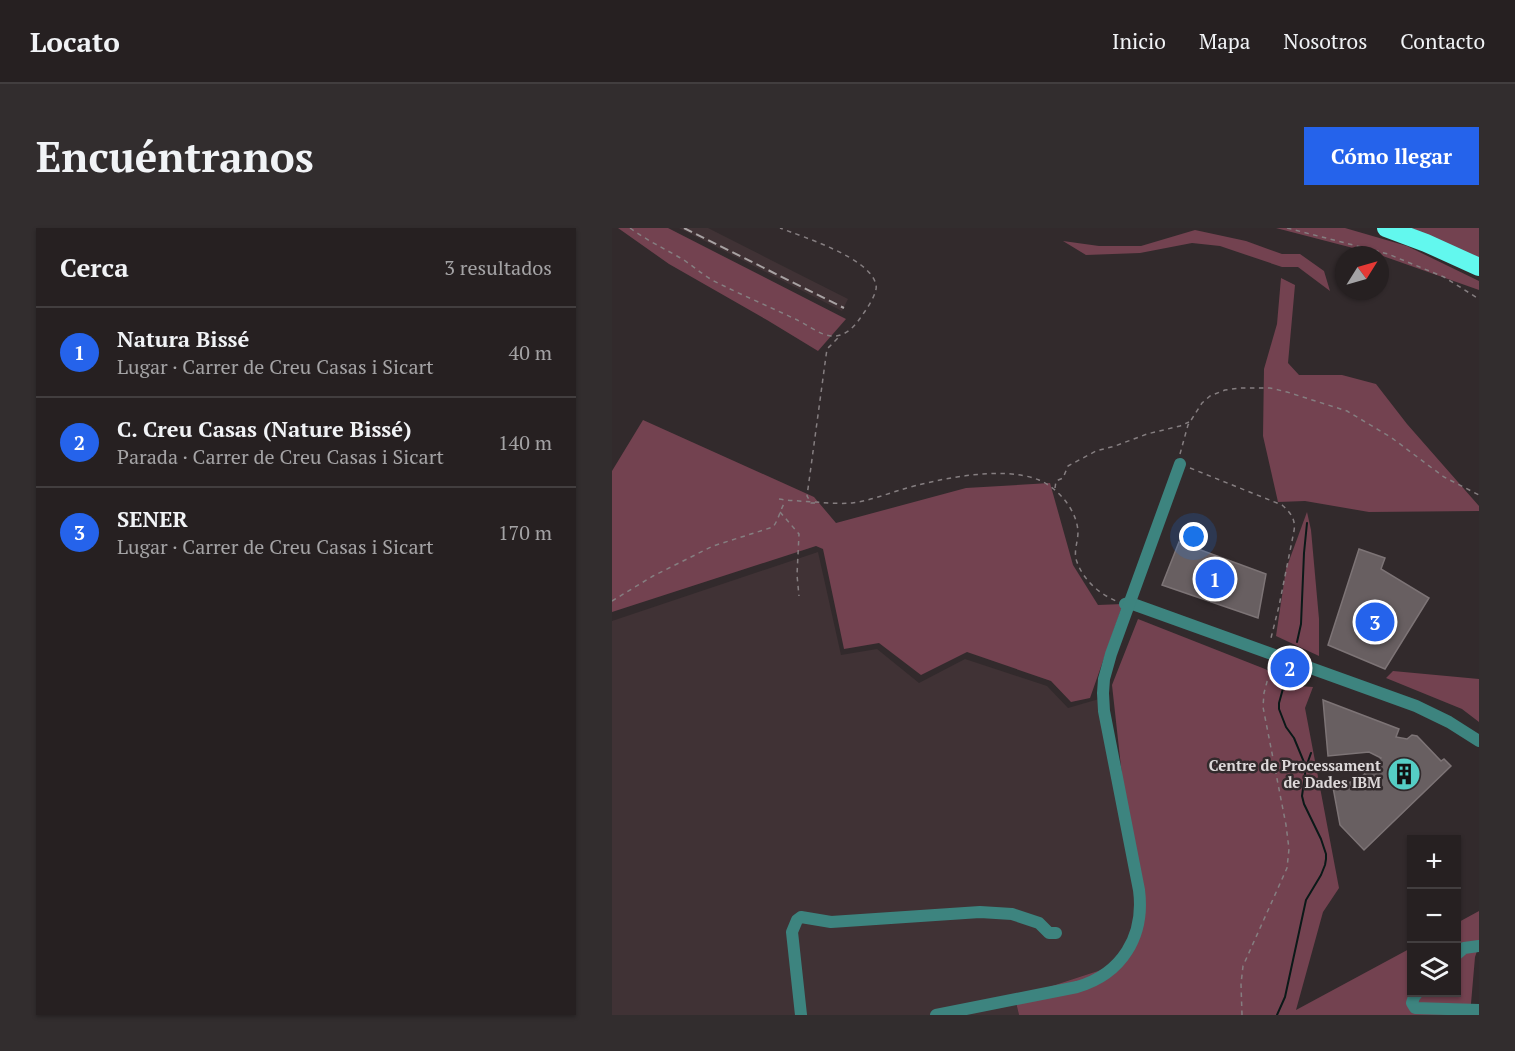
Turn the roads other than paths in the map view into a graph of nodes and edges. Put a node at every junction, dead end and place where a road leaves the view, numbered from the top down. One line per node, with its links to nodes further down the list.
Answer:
1 (1386, 228): 2 (highway)
2 (1479, 267)
3 (1185, 466): 4 (street)
4 (1127, 604): 5 (street); 10 (street)
5 (1479, 741)
6 (1056, 933): 13 (street)
7 (1479, 946): 8 (street)
8 (1461, 951)
9 (1414, 997): 11 (street)
10 (1006, 1001): 12 (street); 14 (street)
11 (1479, 1010)
12 (1009, 1014)
13 (801, 1015)
14 (936, 1015)

